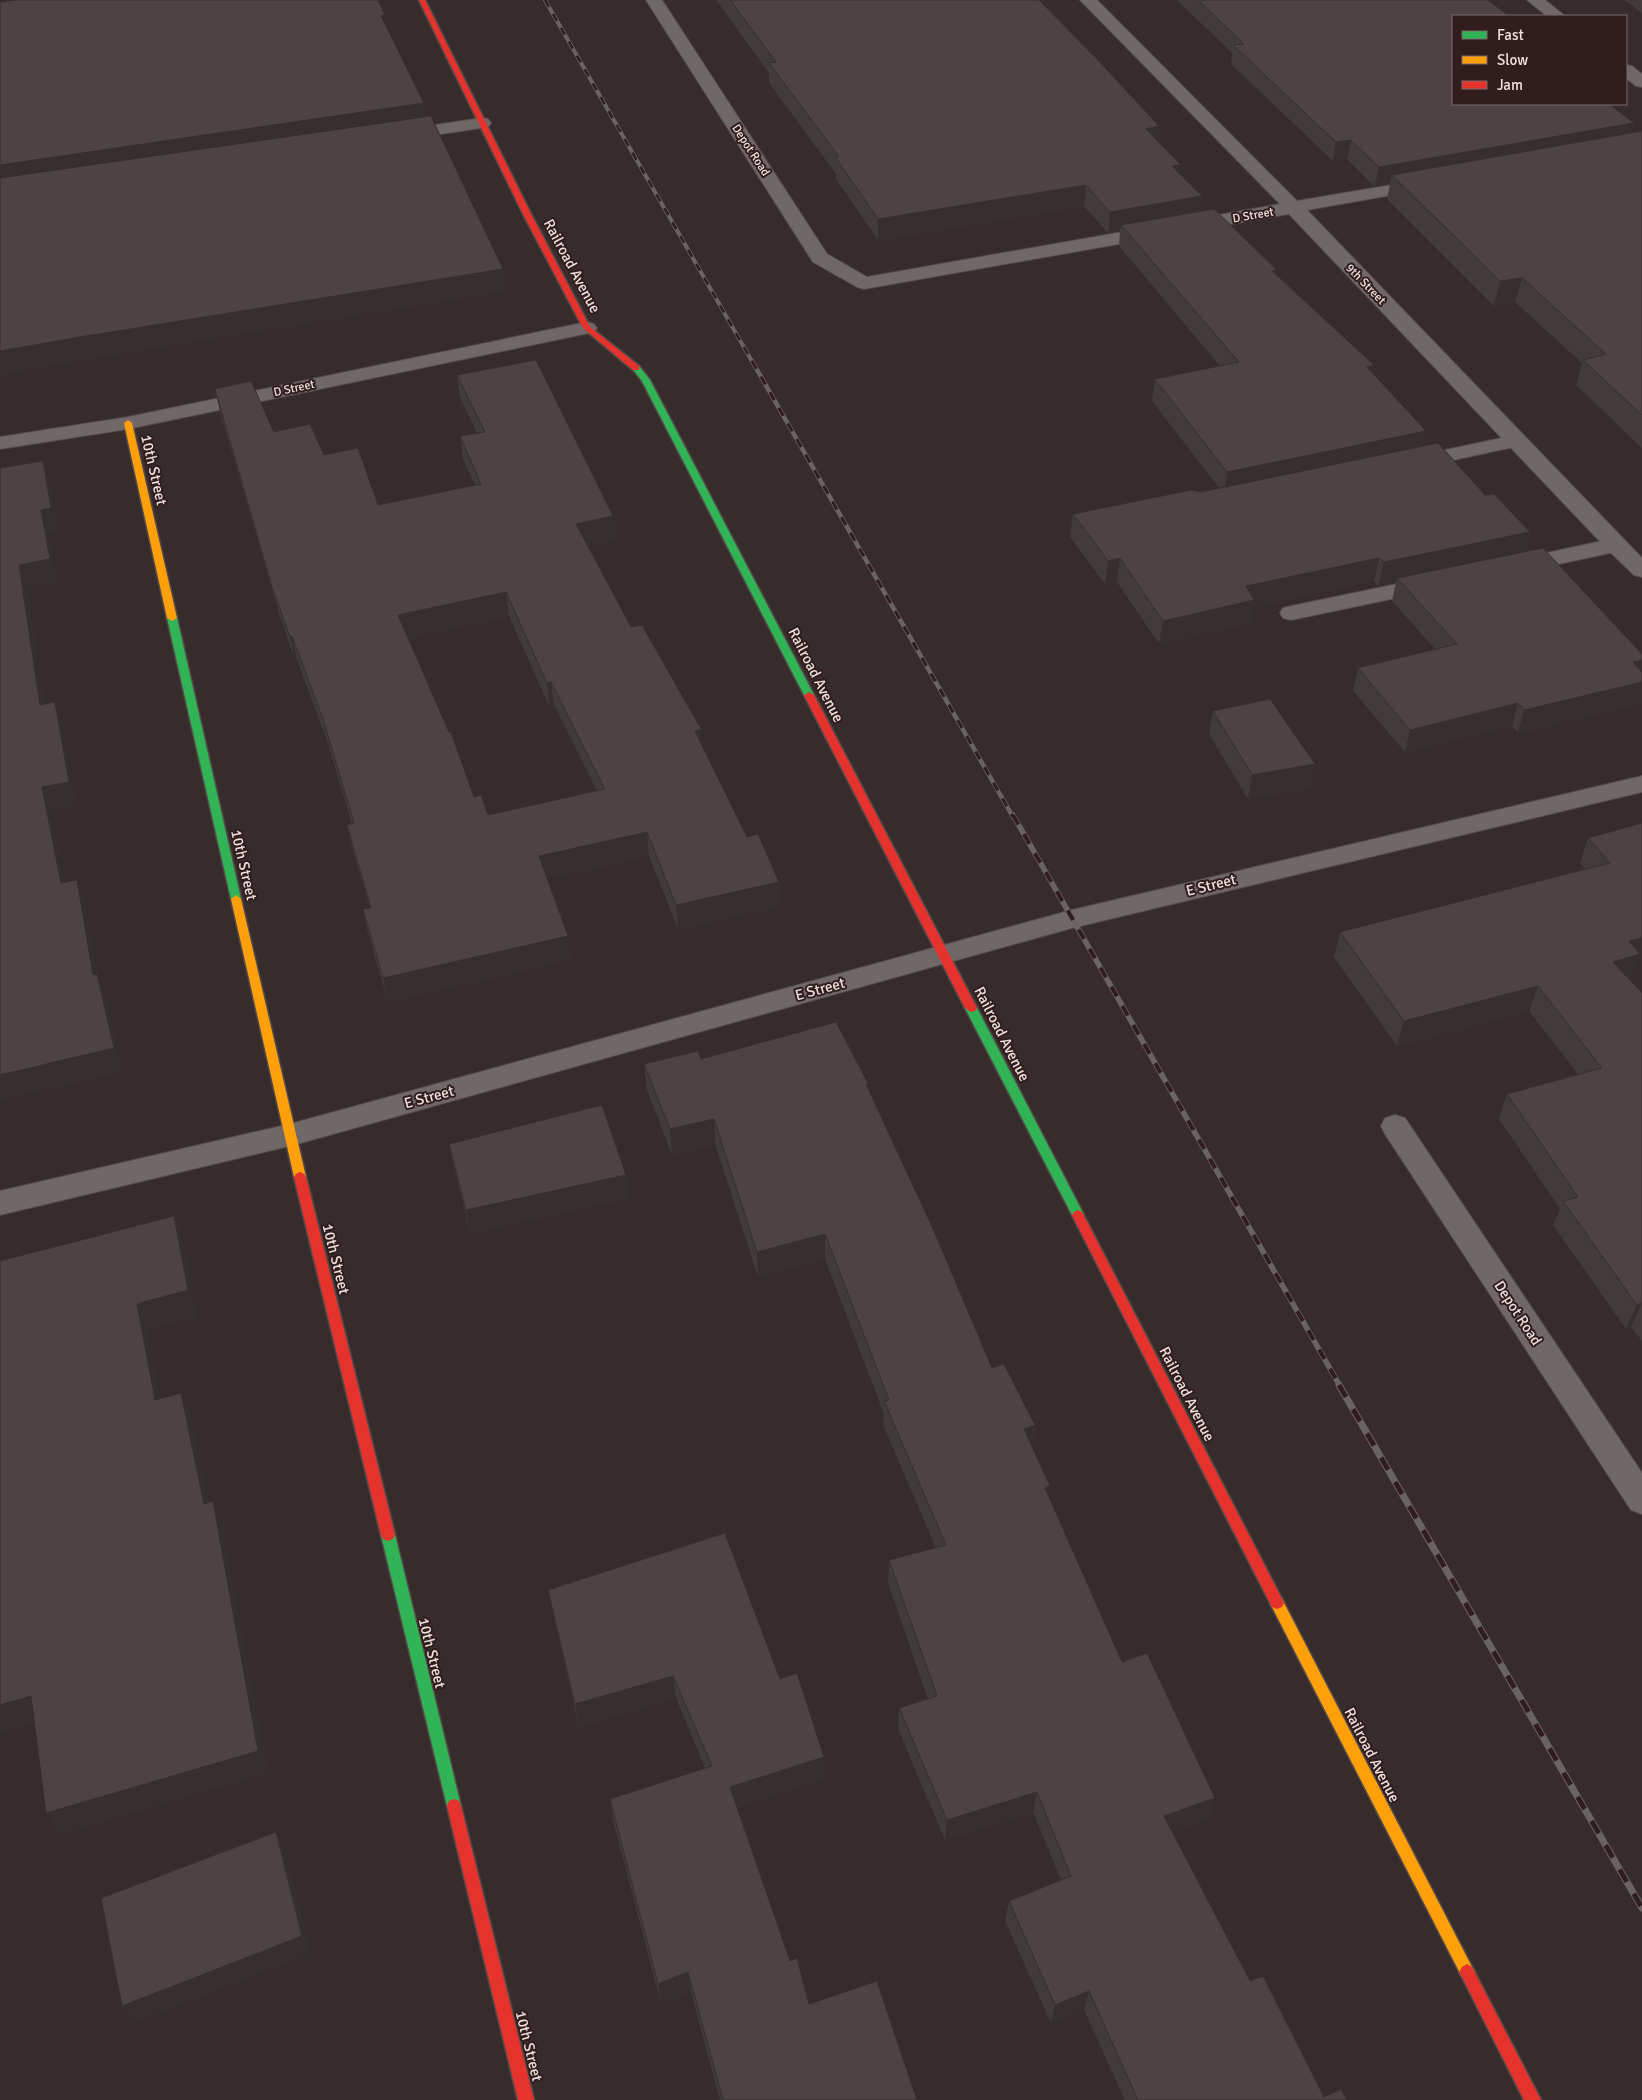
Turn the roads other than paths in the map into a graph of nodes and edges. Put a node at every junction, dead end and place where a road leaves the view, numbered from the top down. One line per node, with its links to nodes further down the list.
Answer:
1 (422, 0): 8 (street, Railroad Avenue)
2 (654, 0): 12 (street, Depot Road)
3 (1088, 0): 11 (street, 9th Street)
4 (1536, 0): 5 (street)
5 (1555, 15)
6 (1627, 71): 7 (street)
7 (1642, 82)
8 (482, 123): 9 (street); 13 (street, Railroad Avenue)
9 (384, 137)
10 (1439, 182): 11 (street, D Street)
11 (1294, 208): 12 (street, D Street); 15 (street, 9th Street)
12 (864, 283)
13 (587, 328): 14 (street, D Street); 24 (street, Railroad Avenue)
14 (128, 423): 16 (street, D Street); 26 (street, 10th Street)
15 (1516, 441): 17 (street); 18 (street, 9th Street)
16 (0, 443)
17 (1390, 467)
18 (1616, 545): 19 (street); 20 (street, 9th Street)
19 (1501, 569)
20 (1642, 570)
21 (1454, 579): 22 (street)
22 (1291, 614)
23 (1642, 784): 24 (street, E Street)
24 (944, 954): 26 (street, E Street); 30 (street, Railroad Avenue)
25 (1395, 1126): 28 (street, Depot Road)
26 (290, 1136): 27 (street, E Street); 29 (street, 10th Street)
27 (0, 1203)
28 (1642, 1500)
29 (526, 2100)
30 (1533, 2100)

